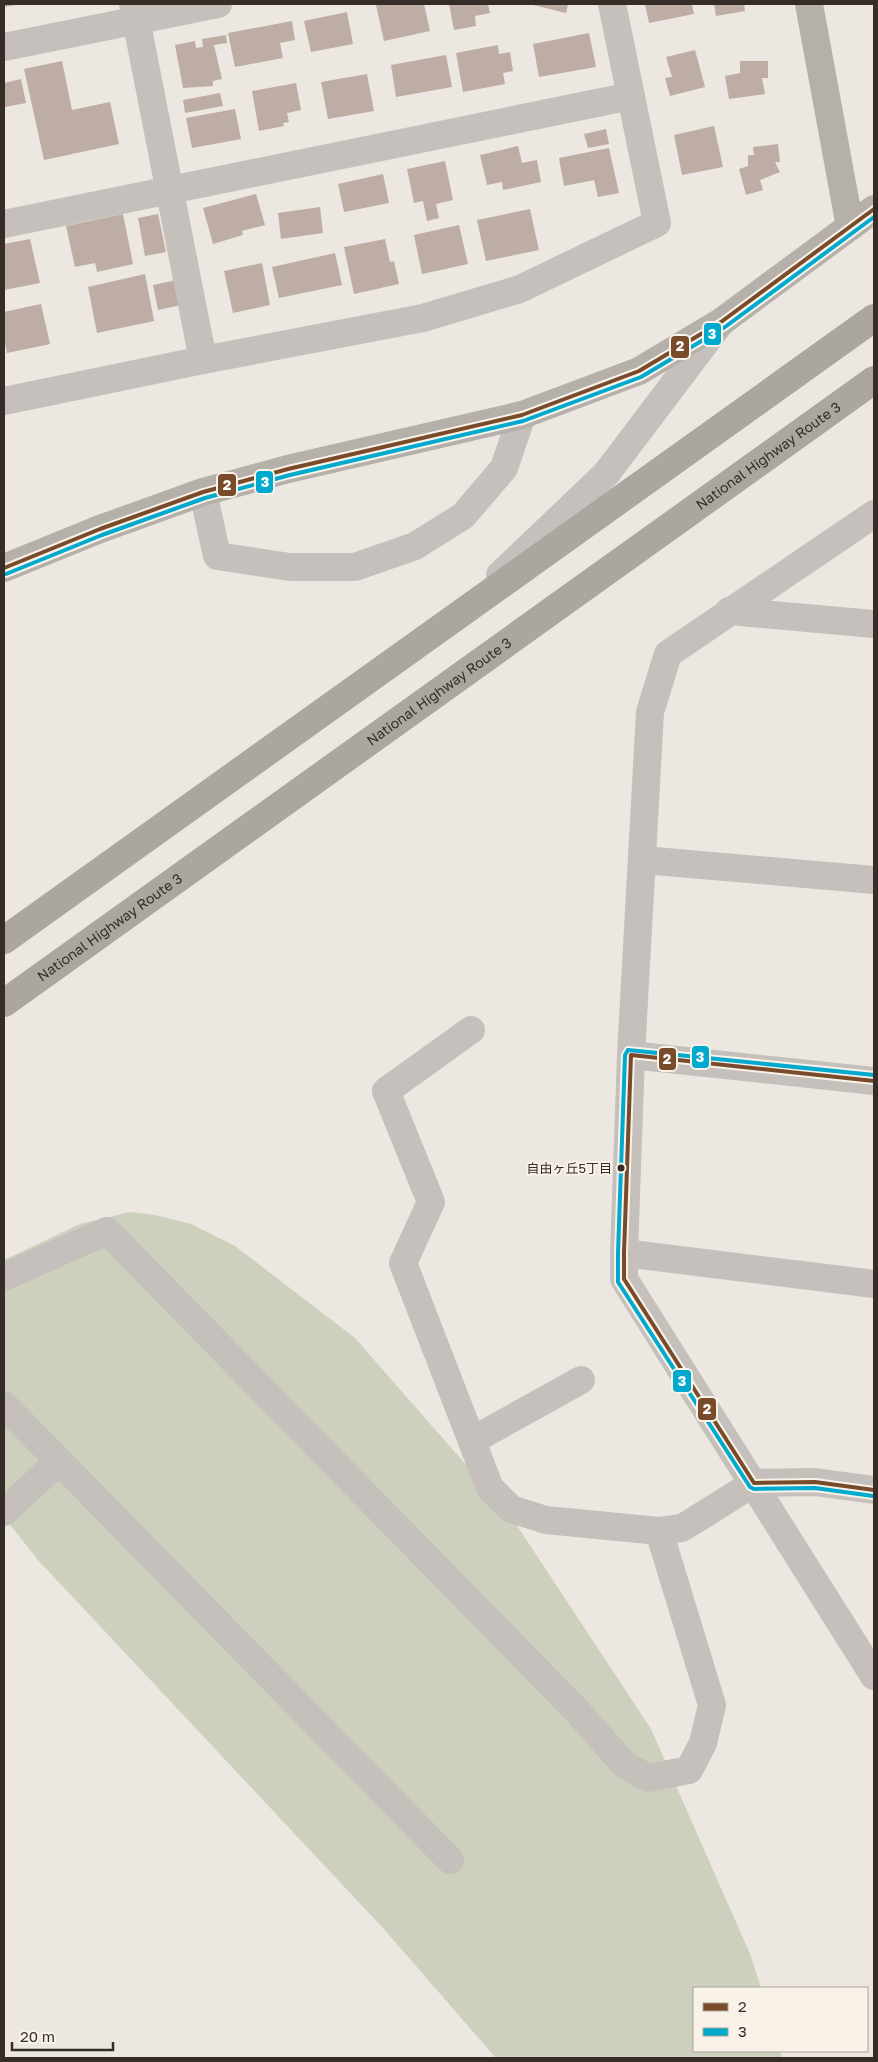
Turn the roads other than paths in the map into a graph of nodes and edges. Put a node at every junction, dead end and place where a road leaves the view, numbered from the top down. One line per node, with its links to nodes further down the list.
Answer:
1 (218, 4): 4 (street)
2 (612, 4): 6 (street)
3 (809, 4): 10 (main road)
4 (134, 12): 5 (street); 7 (street)
5 (4, 47)
6 (631, 96): 7 (street); 13 (street)
7 (168, 190): 9 (street); 13 (street)
8 (874, 209): 10 (main road)
9 (4, 224)
10 (850, 227): 12 (main road)
11 (874, 318): 21 (highway)
12 (721, 322): 16 (main road); 21 (street)
13 (203, 360): 15 (street)
14 (874, 380): 26 (highway, National Highway Route 3)
15 (4, 401)
16 (522, 416): 17 (main road); 17 (street)
17 (204, 492): 19 (main road)
18 (874, 514): 20 (street)
19 (4, 568)
20 (729, 611): 22 (street); 23 (street)
21 (454, 620): 25 (highway)
22 (874, 624)
23 (643, 860): 24 (street); 28 (street)
24 (874, 880)
25 (4, 940)
26 (4, 1004)
27 (471, 1030): 35 (street)
28 (631, 1055): 29 (street); 30 (street)
29 (874, 1081)
30 (624, 1253): 32 (street); 37 (street)
31 (4, 1277): 40 (street)
32 (874, 1284)
33 (581, 1380): 35 (street)
34 (4, 1405): 36 (street)
35 (473, 1440): 40 (street)
36 (59, 1461): 39 (street); 42 (street)
37 (754, 1483): 38 (street); 40 (street); 41 (street)
38 (874, 1490)
39 (4, 1512)
40 (659, 1531)
41 (874, 1676)
42 (450, 1860)

